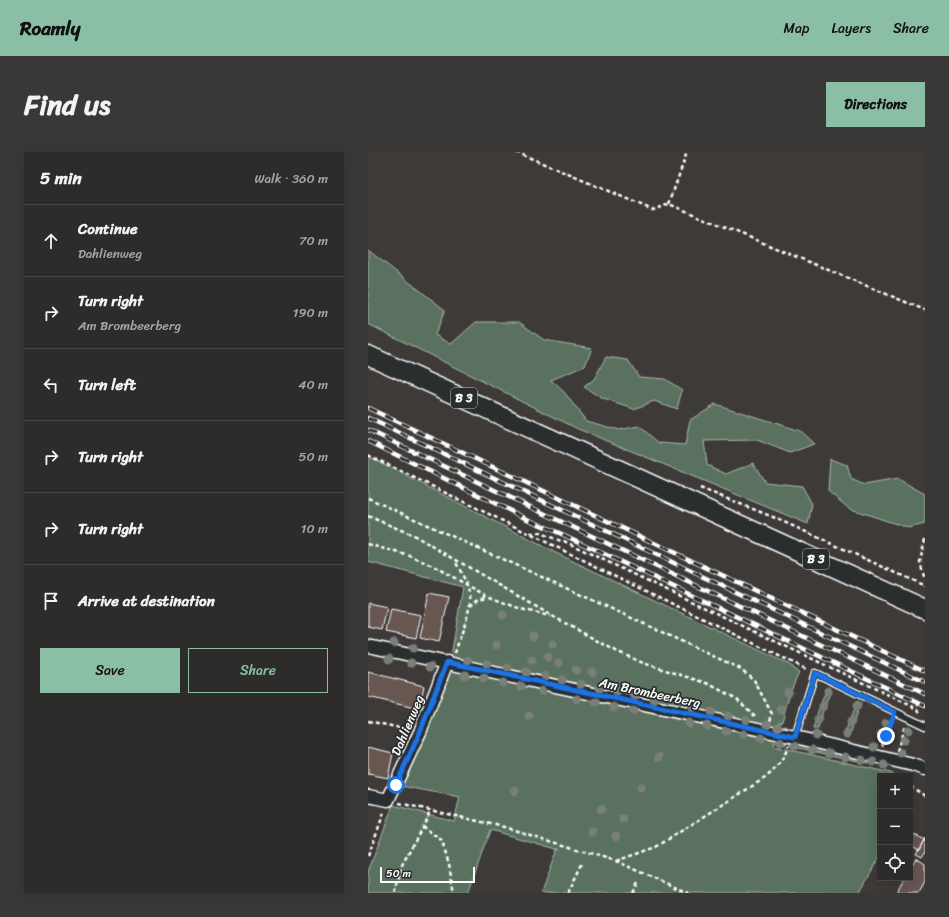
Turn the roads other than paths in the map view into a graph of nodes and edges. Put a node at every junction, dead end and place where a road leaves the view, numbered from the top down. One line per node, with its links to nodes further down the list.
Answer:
1 (368, 355): 2 (main road, B 3)
2 (925, 609)
3 (368, 646): 4 (street, Am Brombeerberg)
4 (451, 658): 6 (street, Am Brombeerberg); 8 (street, Dahlienweg)
5 (925, 726): 6 (lane)
6 (795, 737): 7 (street, Am Brombeerberg)
7 (925, 769)
8 (368, 796)

